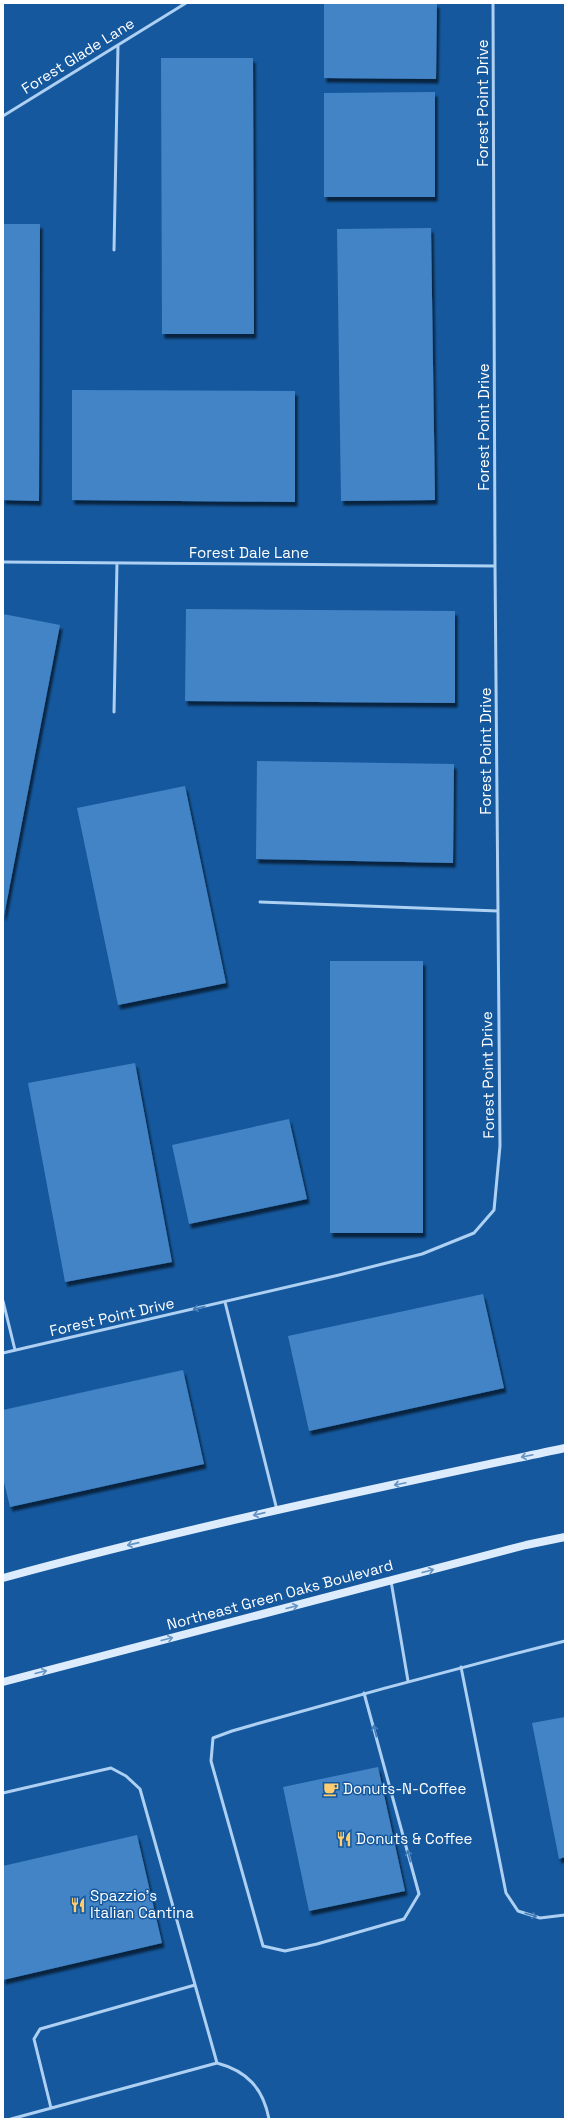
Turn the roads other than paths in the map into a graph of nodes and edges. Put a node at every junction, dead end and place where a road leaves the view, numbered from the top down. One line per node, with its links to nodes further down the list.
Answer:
1 (186, 3): 3 (lane, Forest Glade Lane)
2 (493, 3): 8 (lane, Forest Point Drive)
3 (118, 45): 4 (lane, Forest Glade Lane); 5 (lane)
4 (3, 116)
5 (114, 250)
6 (3, 562): 7 (lane, Forest Dale Lane)
7 (117, 563): 8 (lane, Forest Dale Lane); 9 (lane)
8 (495, 566): 11 (lane, Forest Point Drive)
9 (114, 712)
10 (260, 902): 11 (lane)
11 (498, 911): 13 (lane, Forest Point Drive)
12 (3, 1301): 14 (lane)
13 (225, 1302): 14 (lane, Forest Point Drive, one-way to 14); 17 (lane)
14 (15, 1350): 15 (lane, Forest Point Drive)
15 (3, 1353)
16 (565, 1448): 17 (main road, one-way to 17)
17 (277, 1510): 19 (main road, one-way to 19)
18 (565, 1537): 20 (main road, Northeast Green Oaks Boulevard, one-way to 18)
19 (3, 1578)
20 (391, 1582): 23 (lane); 24 (main road, Northeast Green Oaks Boulevard, one-way to 20)
21 (565, 1641): 22 (lane)
22 (461, 1667): 23 (lane); 27 (lane, one-way to 27)
23 (408, 1681): 25 (lane)
24 (3, 1682)
25 (364, 1693): 25 (lane, one-way to 25)
26 (3, 1793): 28 (lane)
27 (565, 1915)
28 (195, 1985): 29 (lane); 30 (lane)
29 (217, 2063): 30 (lane); 32 (lane)
30 (51, 2108): 31 (lane)
31 (11, 2119)
32 (270, 2119)

